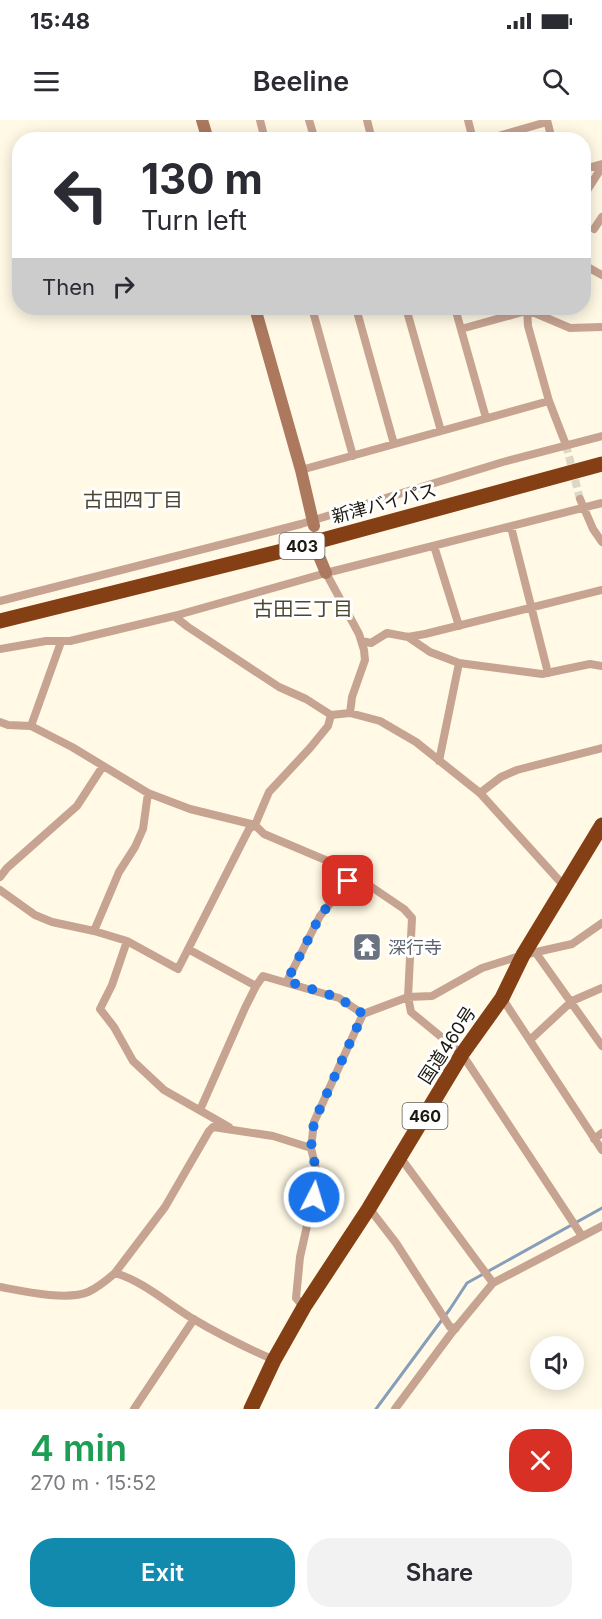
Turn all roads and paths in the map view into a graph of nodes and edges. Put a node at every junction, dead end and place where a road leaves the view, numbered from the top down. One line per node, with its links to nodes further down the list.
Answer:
1 (547, 121): 2 (street)
2 (511, 132)
3 (602, 166): 4 (street)
4 (591, 184)
5 (602, 217): 6 (street)
6 (594, 229)
7 (257, 315): 25 (street)
8 (314, 315): 23 (street)
9 (358, 315): 21 (street)
10 (408, 315): 19 (street)
11 (457, 315): 16 (street)
12 (506, 315): 16 (street)
13 (526, 315): 17 (street)
14 (539, 315): 15 (street)
15 (602, 327)
16 (461, 329): 18 (street)
17 (549, 400): 18 (street); 22 (street)
18 (486, 418): 19 (street)
19 (441, 431): 21 (street)
20 (602, 436): 22 (street)
21 (394, 444): 23 (street)
22 (566, 445): 29 (street)
23 (353, 456): 25 (street)
24 (602, 464): 39 (highway, 新津バイパス / 403)
25 (301, 470): 29 (street)
26 (580, 499): 28 (street)
27 (602, 503): 28 (street)
28 (584, 509): 30 (street); 31 (street)
29 (313, 523): 36 (street)
30 (512, 527): 32 (street); 37 (street)
31 (602, 542)
32 (434, 546): 34 (street); 40 (street)
33 (319, 556): 34 (street)
34 (326, 573): 38 (street); 42 (street)
35 (602, 590): 37 (street)
36 (0, 601)
37 (531, 607): 40 (street); 47 (street)
38 (174, 616): 43 (street); 49 (street)
39 (0, 621)
40 (459, 626): 41 (street)
41 (408, 637): 42 (street); 45 (street)
42 (362, 641): 48 (street)
43 (61, 642): 44 (street); 51 (street)
44 (0, 650)
45 (459, 663): 47 (street); 53 (street)
46 (602, 666): 47 (street)
47 (548, 673)
48 (350, 713): 49 (street); 53 (street)
49 (331, 715): 57 (street)
50 (0, 722): 51 (street)
51 (31, 726): 54 (street)
52 (602, 748): 56 (street)
53 (439, 760): 56 (street)
54 (103, 766): 55 (street); 60 (street)
55 (148, 794): 57 (street); 64 (street)
56 (480, 794): 61 (street)
57 (255, 825): 59 (street); 66 (street)
58 (602, 825): 61 (highway, 国道460号 / 460)
59 (353, 875): 68 (street); 71 (street)
60 (0, 877)
61 (565, 887): 67 (highway, 国道460号 / 460)
62 (0, 890): 64 (street)
63 (602, 923): 67 (street)
64 (94, 931): 65 (street)
65 (127, 941): 66 (street); 78 (street)
66 (188, 949): 69 (street)
67 (530, 954): 71 (street); 72 (highway, 国道460号 / 460); 73 (street)
68 (287, 981): 69 (street); 74 (street)
69 (256, 986): 78 (street)
70 (602, 988): 73 (street)
71 (408, 997): 74 (street); 77 (street)
72 (502, 998): 75 (street); 77 (highway, 国道460号 / 460)
73 (572, 1001): 75 (street); 76 (street)
74 (363, 1014): 81 (street)
75 (530, 1040): 80 (street)
76 (602, 1047)
77 (462, 1054): 83 (highway, 国道460号 / 460); 86 (street)
78 (200, 1110): 79 (street)
79 (232, 1130): 81 (street); 87 (street)
80 (598, 1136): 82 (street)
81 (311, 1148): 90 (street)
82 (602, 1150)
83 (400, 1157): 84 (highway, 国道460号 / 460); 88 (street)
84 (369, 1208): 90 (highway, 国道460号 / 460); 92 (street)
85 (602, 1226): 86 (street)
86 (582, 1236): 88 (street)
87 (115, 1273): 89 (street); 91 (street)
88 (493, 1282): 92 (street)
89 (0, 1287)
90 (304, 1307): 93 (highway, 国道460号 / 460)
91 (194, 1320): 93 (street); 94 (street)
92 (456, 1328): 96 (street)
93 (274, 1360): 95 (highway, 国道460号 / 460)
94 (134, 1409)
95 (251, 1409)
96 (395, 1409)

